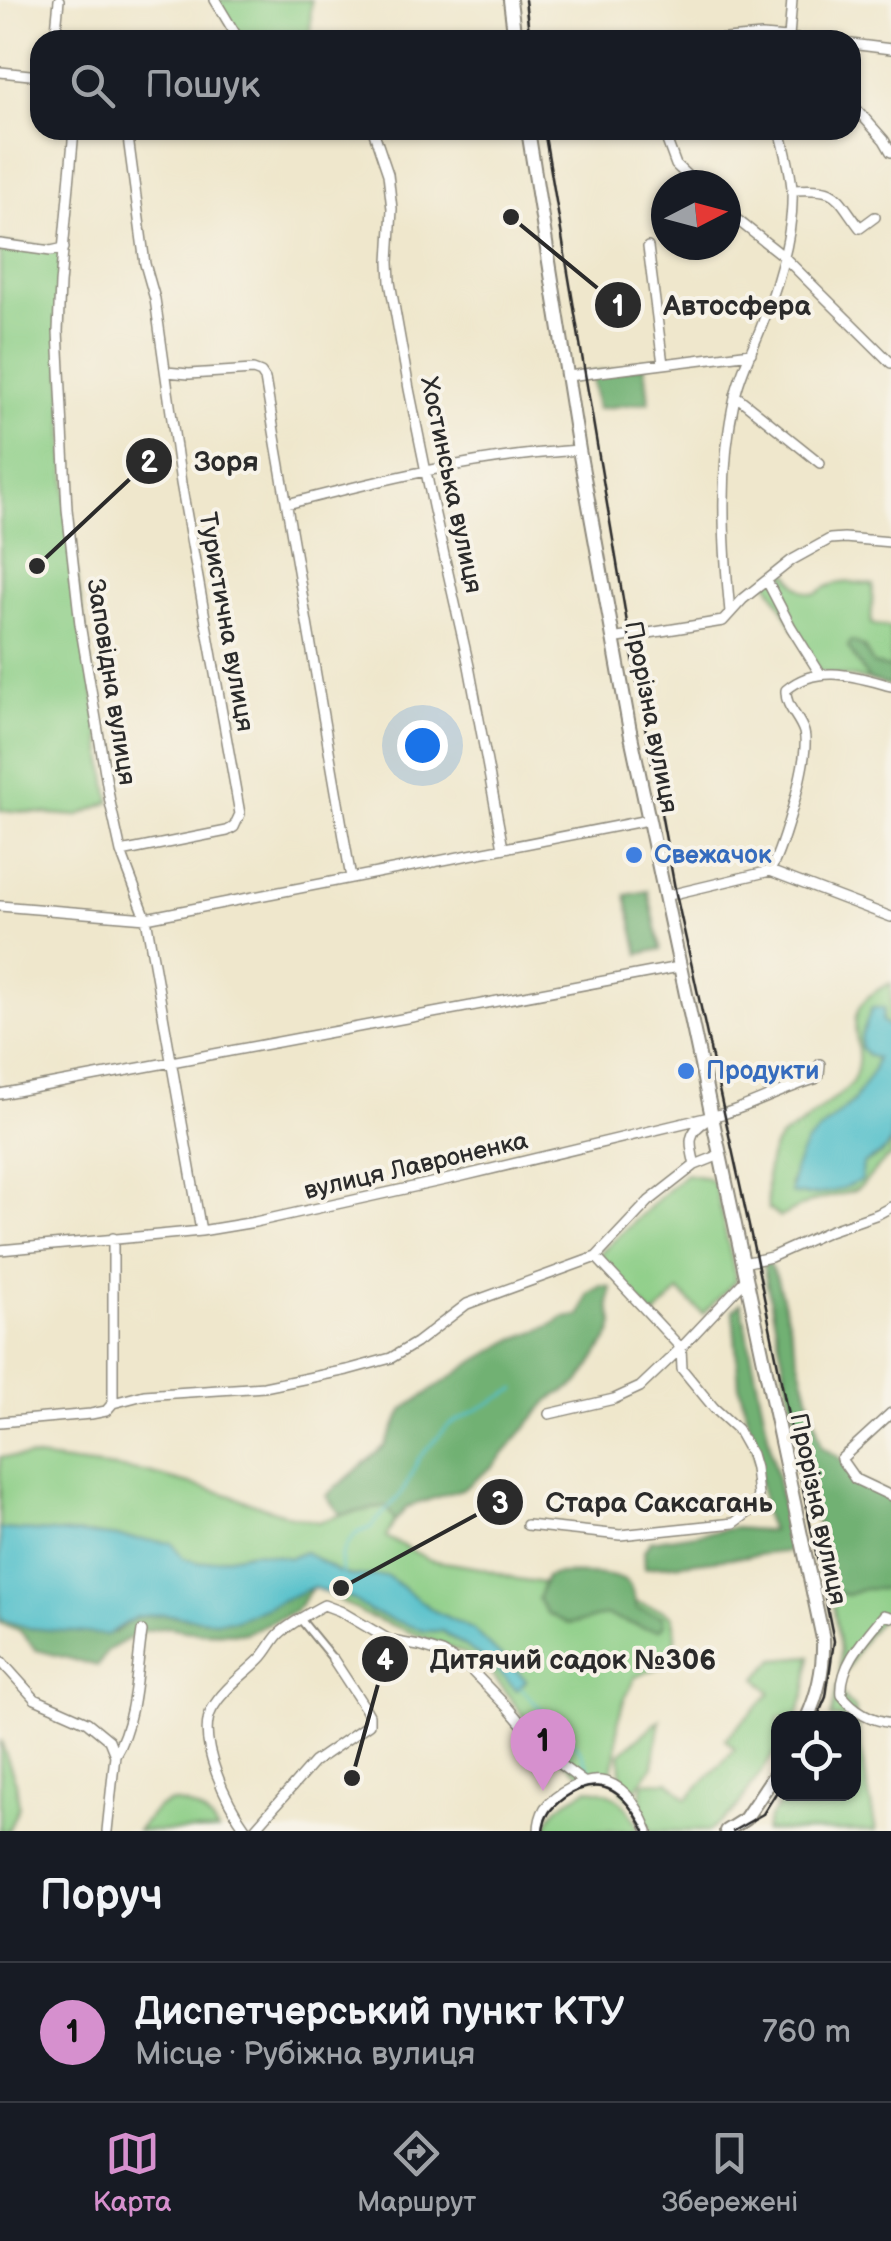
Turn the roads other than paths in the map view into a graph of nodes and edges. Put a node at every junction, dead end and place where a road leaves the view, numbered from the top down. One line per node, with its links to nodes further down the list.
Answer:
1 (59, 0): 5 (street)
2 (215, 0): 6 (street)
3 (510, 0): 7 (main road)
4 (792, 0): 8 (street)
5 (55, 30)
6 (233, 30)
7 (514, 30)
8 (790, 30)
9 (861, 45): 10 (street)
10 (891, 48)
11 (0, 72): 12 (street)
12 (30, 75)
13 (861, 115): 20 (street)
14 (73, 140): 27 (street, Заповідна вулиця)
15 (128, 140): 32 (street, Туристична вулиця)
16 (376, 140): 37 (street, Хостинська вулиця)
17 (530, 140): 33 (main road, Прорізна вулиця)
18 (667, 140): 21 (street)
19 (782, 140): 22 (street)
20 (891, 152)
21 (682, 170)
22 (792, 190): 23 (street); 28 (street)
23 (874, 218)
24 (741, 223): 28 (street)
25 (0, 244): 27 (street)
26 (648, 247): 31 (street)
27 (64, 248): 47 (street, Заповідна вулиця)
28 (783, 256): 29 (street); 30 (street)
29 (751, 353): 31 (street); 34 (street)
30 (891, 362)
31 (663, 364): 33 (street)
32 (166, 372): 38 (street); 47 (street, Туристична вулиця)
33 (568, 376): 35 (main road, Прорізна вулиця)
34 (735, 395): 36 (street); 41 (street)
35 (579, 450): 37 (street); 42 (main road, Прорізна вулиця)
36 (820, 462)
37 (425, 470): 38 (street); 46 (street, Хостинська вулиця)
38 (287, 504): 49 (street)
39 (891, 542): 40 (street)
40 (767, 581): 41 (street); 43 (street)
41 (730, 612): 42 (street)
42 (612, 639): 45 (main road, Прорізна вулиця)
43 (818, 672): 44 (street); 48 (street)
44 (891, 686)
45 (648, 820): 46 (street); 50 (main road, Прорізна вулиця)
46 (503, 848): 49 (street)
47 (121, 852): 53 (street, Заповідна вулиця)
48 (770, 871): 50 (street); 52 (street)
49 (351, 878): 53 (street)
50 (664, 896): 54 (main road, Прорізна вулиця)
51 (0, 906): 53 (street)
52 (891, 917)
53 (146, 918): 55 (street, Заповідна вулиця)
54 (680, 967): 55 (street); 58 (main road, Прорізна вулиця)
55 (171, 1062): 57 (street); 62 (street, Заповідна вулиця)
56 (820, 1064): 58 (street, вулиця Лавроненка)
57 (0, 1094)
58 (713, 1118): 59 (main road, Прорізна вулиця); 60 (street); 62 (street, вулиця Лавроненка)
59 (720, 1155): 60 (street); 66 (main road, Прорізна вулиця)
60 (695, 1165): 65 (street)
61 (891, 1207): 66 (street)
62 (201, 1231): 63 (street, вулиця Лавроненка)
63 (113, 1238): 64 (street, вулиця Лавроненка); 69 (street)
64 (0, 1250)
65 (596, 1256): 68 (street); 69 (street)
66 (743, 1263): 67 (main road, Прорізна вулиця)
67 (747, 1278): 68 (street); 80 (main road, Прорізна вулиця)
68 (682, 1348): 71 (street); 74 (street)
69 (113, 1404): 72 (street)
70 (891, 1413): 73 (street)
71 (549, 1414)
72 (0, 1422)
73 (891, 1496)
74 (527, 1525)
75 (889, 1613): 81 (street)
76 (301, 1620): 78 (street); 84 (street); 88 (street)
77 (142, 1631): 82 (street)
78 (333, 1659): 88 (street)
79 (0, 1660): 82 (street)
80 (810, 1711)
81 (891, 1723)
82 (114, 1755): 87 (street)
83 (771, 1781): 85 (main road)
84 (585, 1783): 89 (street); 90 (street)
85 (744, 1825): 86 (main road)
86 (729, 1830)
87 (107, 1831)
88 (250, 1831)
89 (539, 1831)
90 (648, 1831)

